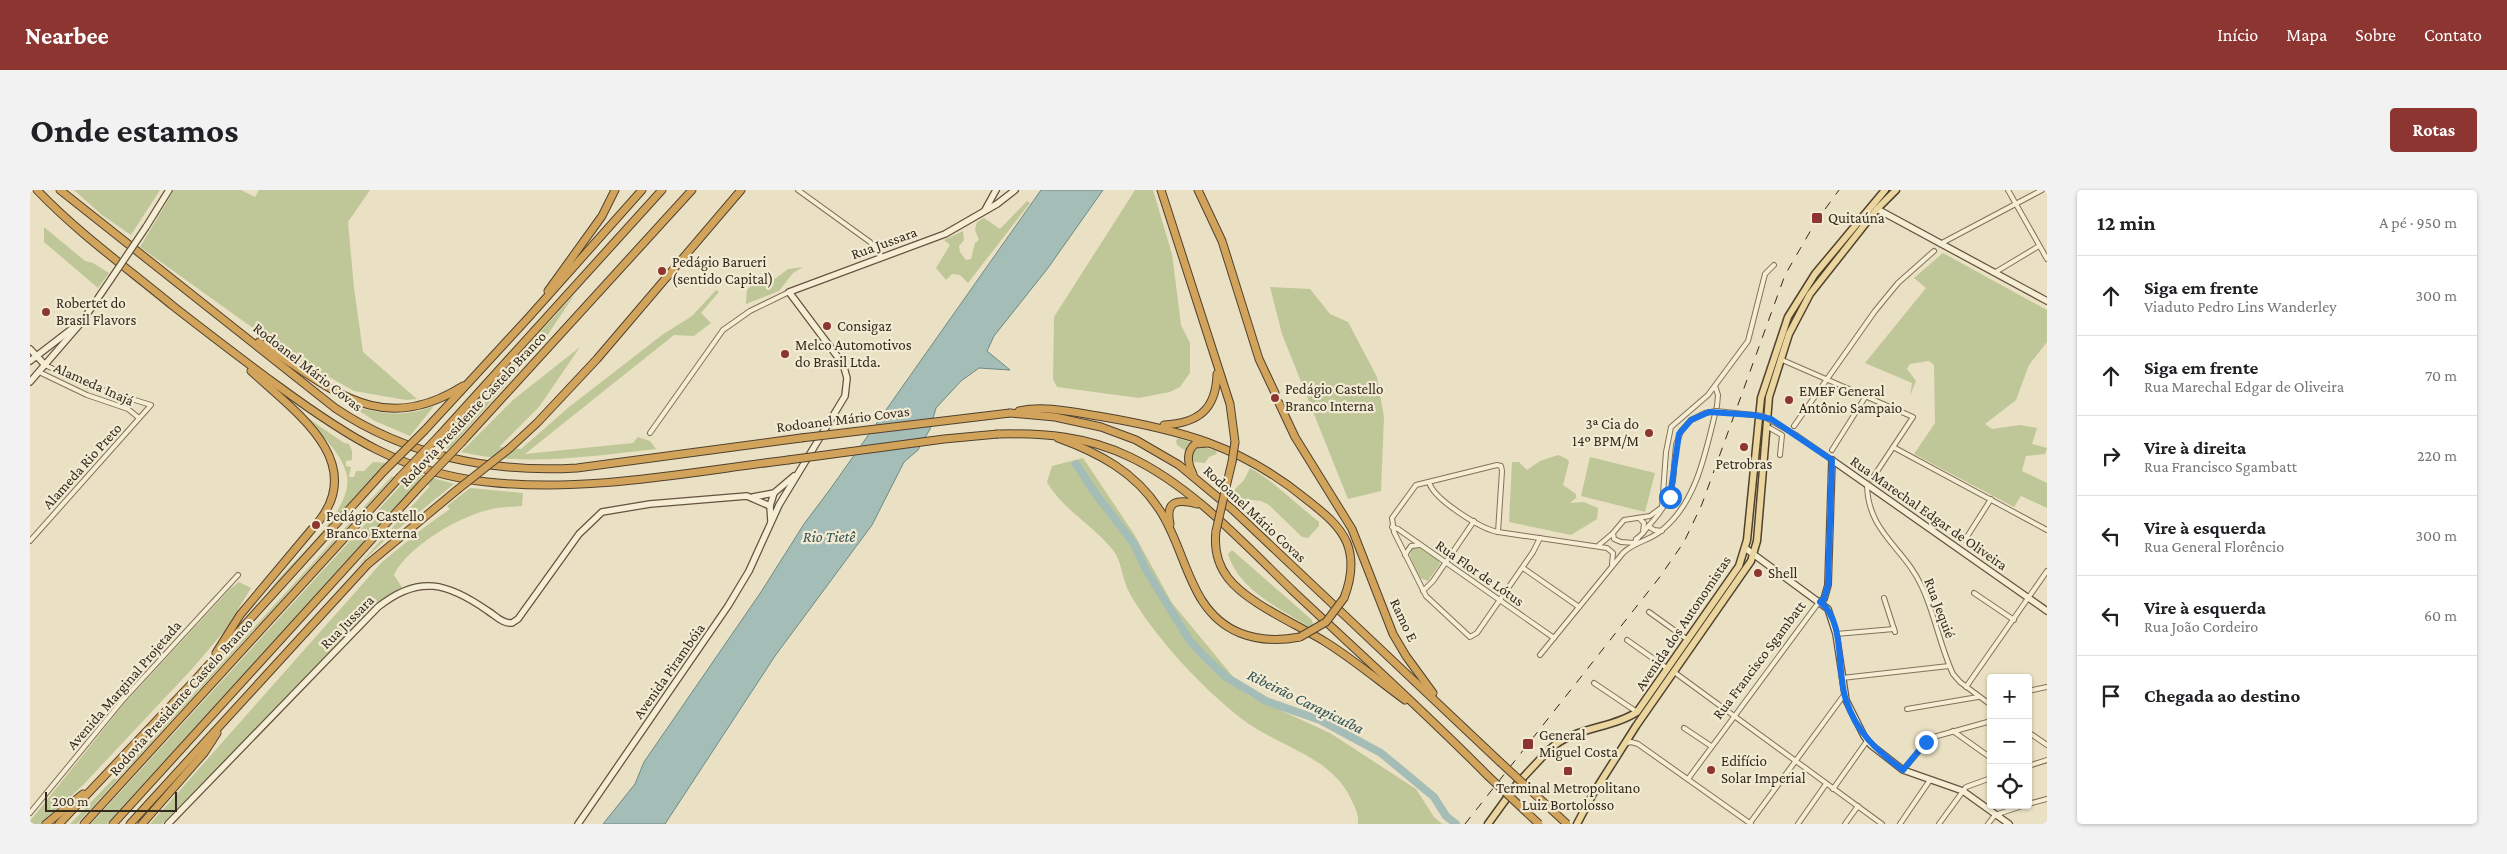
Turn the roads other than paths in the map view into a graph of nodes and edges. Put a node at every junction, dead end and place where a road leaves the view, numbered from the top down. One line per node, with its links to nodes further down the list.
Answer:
1 (37, 190): 35 (highway, Rodoanel Mário Covas)
2 (60, 190): 33 (highway, Rodoanel Mário Covas)
3 (169, 190): 32 (main road, bridge)
4 (616, 190): 31 (highway)
5 (642, 190): 31 (highway)
6 (662, 190): 165 (highway, Rodovia Presidente Castelo Branco, bridge)
7 (692, 190): 166 (highway, Rodovia Presidente Castelo Branco, bridge)
8 (741, 190): 135 (highway, bridge)
9 (798, 190): 25 (street)
10 (995, 190): 18 (main road); 21 (main road, Rua Jussara)
11 (1015, 190): 18 (main road, Rua Jussara)
12 (1161, 190): 40 (highway)
13 (1198, 190): 46 (highway)
14 (1885, 190): 96 (main road, Avenida dos Autonomistas)
15 (1896, 190): 20 (main road, Avenida dos Autonomistas)
16 (2008, 190): 19 (street)
17 (2042, 190): 19 (street)
18 (1007, 195): 21 (main road, Rua Jussara)
19 (2015, 204): 22 (street); 23 (street)
20 (1877, 209): 22 (main road); 37 (main road, Avenida dos Autonomistas)
21 (984, 211): 25 (main road, Rua Jussara)
22 (1939, 244): 28 (main road)
23 (2039, 246): 26 (street); 28 (street)
24 (1934, 251): 43 (street)
25 (882, 257): 29 (main road, Rua Jussara)
26 (2047, 259)
27 (1774, 265): 45 (street)
28 (1994, 273): 30 (main road)
29 (789, 292): 55 (street, Rua Jussara); 62 (main road, Rua Jussara)
30 (2047, 301)
31 (530, 317): 42 (highway)
32 (81, 323): 36 (main road); 39 (main road)
33 (231, 325): 42 (highway); 50 (highway, Rodoanel Mário Covas, bridge)
34 (30, 349): 36 (main road)
35 (228, 349): 56 (highway, Rodoanel Mário Covas, bridge); 76 (highway)
36 (36, 355): 38 (main road); 39 (main road)
37 (1780, 358): 43 (street); 53 (main road, Avenida dos Autonomistas)
38 (30, 361)
39 (45, 364): 41 (main road); 49 (street, Alameda Inajá)
40 (1218, 369): 52 (highway); 136 (highway, bridge)
41 (39, 372): 44 (main road); 51 (street, Alameda Inajá)
42 (472, 380): 119 (highway, bridge)
43 (1826, 380): 47 (street); 54 (street)
44 (30, 382)
45 (1715, 386): 74 (street); 85 (street)
46 (1275, 393)
47 (1866, 396): 58 (street); 59 (street)
48 (1278, 403): 131 (highway, Ramo E)
49 (151, 405): 51 (street, Alameda Rio Preto)
50 (1030, 412): 52 (highway); 63 (highway, Rodoanel Mário Covas)
51 (139, 418): 91 (street, Alameda Rio Preto)
52 (1156, 426): 57 (highway)
53 (1766, 426): 60 (street); 97 (main road, Avenida dos Autonomistas)
54 (1794, 426)
55 (650, 433)
56 (1047, 434): 72 (highway, Rodoanel Mário Covas); 83 (highway)
57 (1212, 443): 63 (highway); 83 (highway, bridge)
58 (1893, 448): 64 (street); 70 (street)
59 (1832, 450)
60 (1780, 456)
61 (1832, 460): 66 (main road, Rua Marechal Edgar de Oliveira); 74 (street, Rua Marechal Edgar de Oliveira, bridge); 109 (main road, Rua Francisco Sgambatt)
62 (798, 473): 67 (main road, Rua Jussara); 69 (main road, Rua Jussara)
63 (1193, 475): 131 (highway, Rodoanel Mário Covas)
64 (1872, 479)
65 (1429, 482): 78 (street); 81 (street); 86 (street)
66 (1868, 484): 107 (main road, Rua Marechal Edgar de Oliveira); 120 (street, Rua Jequié)
67 (774, 493): 68 (main road, Rua Jussara); 69 (main road); 73 (main road, Avenida Pirambóia)
68 (753, 497): 73 (main road); 169 (main road, Rua Jussara)
69 (783, 498): 71 (main road, Rua Jussara)
70 (1991, 499): 84 (street); 90 (street)
71 (779, 505): 73 (main road); 79 (main road, Avenida Pirambóia)
72 (1200, 505): 83 (highway); 136 (highway, Rodoanel Mário Covas)
73 (770, 506): 79 (main road, Avenida Pirambóia)
74 (1664, 507): 75 (street); 80 (street, Rua Marechal Edgar de Oliveira)
75 (1639, 518): 77 (street); 87 (street)
76 (319, 521)
77 (1644, 521): 80 (street); 89 (street)
78 (1474, 522): 86 (street); 99 (street)
79 (770, 525): 170 (main road, Avenida Pirambóia)
80 (1649, 526): 85 (street); 89 (street, Rua Marechal Edgar de Oliveira)
81 (1392, 527): 94 (street, Rua Flor de Lótus); 98 (street)
82 (312, 529): 119 (highway)
83 (1171, 529)
84 (2047, 530)
85 (1662, 531): 93 (street)
86 (1498, 532): 88 (street)
87 (1614, 532): 92 (street); 95 (street)
88 (1540, 538): 95 (street); 101 (street)
89 (1639, 538): 92 (street); 93 (street, Rua Marechal Edgar de Oliveira)
90 (1965, 540)
91 (30, 541)
92 (1627, 542): 93 (street)
93 (1634, 543): 100 (street, Rua Marechal Edgar de Oliveira)
94 (1420, 545): 98 (street); 99 (street, Rua Flor de Lótus)
95 (1596, 546): 100 (street)
96 (1745, 548): 97 (main road); 117 (main road, Avenida dos Autonomistas)
97 (1754, 554): 109 (main road); 121 (main road, Avenida dos Autonomistas)
98 (1406, 555): 104 (street)
99 (1446, 563): 104 (street); 108 (street, Rua Flor de Lótus)
100 (1611, 567): 110 (street, Rua Marechal Edgar de Oliveira)
101 (1523, 568): 108 (street); 110 (street)
102 (2047, 571): 107 (street)
103 (238, 575): 161 (street, Avenida Marginal Projetada)
104 (1423, 591): 108 (street)
105 (1974, 593): 113 (street)
106 (1884, 598): 114 (street)
107 (2029, 598): 111 (main road, Rua Marechal Edgar de Oliveira); 113 (street)
108 (1500, 600): 115 (street, Rua Flor de Lótus)
109 (1820, 602): 114 (main road); 134 (street, Rua Francisco Sgambatt)
110 (1579, 607): 115 (street, Rua Marechal Edgar de Oliveira)
111 (2047, 611)
112 (1649, 612): 117 (street)
113 (2014, 620): 124 (street)
114 (1836, 634): 122 (main road)
115 (1554, 638): 118 (street, Rua Marechal Edgar de Oliveira)
116 (1627, 640): 121 (street)
117 (1688, 640): 121 (main road, Avenida dos Autonomistas)
118 (1540, 655)
119 (213, 660): 150 (highway)
120 (1950, 666): 122 (street); 124 (street, Rua Jequié)
121 (1671, 670): 133 (main road, Avenida dos Autonomistas); 134 (street); 142 (main road, Avenida dos Autonomistas)
122 (1842, 678): 127 (main road)
123 (1594, 683): 133 (street)
124 (1966, 687): 128 (street, Rua Jequié)
125 (2047, 687): 126 (street)
126 (2032, 690)
127 (1844, 696): 141 (main road); 147 (street)
128 (1981, 698): 129 (street); 130 (street, Rua Jequié); 132 (street)
129 (1987, 698)
130 (1987, 702)
131 (1444, 708): 173 (highway, Rodoanel Mário Covas, bridge)
132 (1907, 709)
133 (1637, 712): 171 (main road, Avenida dos Autonomistas)
134 (1733, 716): 144 (street, Rua Francisco Sgambatt); 147 (street)
135 (224, 720): 167 (highway); 168 (highway)
136 (1434, 722): 172 (highway, Rodoanel Mário Covas, bridge)
137 (1987, 722): 139 (street)
138 (1684, 728): 144 (street)
139 (1953, 731): 145 (street); 149 (street)
140 (2032, 735): 143 (street)
141 (1867, 740): 149 (main road); 155 (street)
142 (1624, 744): 151 (street); 174 (main road, Avenida dos Autonomistas)
143 (2047, 745)
144 (1711, 746): 151 (street, Rua Francisco Sgambatt)
145 (1987, 755)
146 (2047, 760): 148 (street)
147 (1795, 761): 154 (street); 175 (street)
148 (2032, 765)
149 (1903, 770): 153 (main road)
150 (108, 773): 163 (highway); 164 (highway)
151 (1688, 779): 175 (street)
152 (1987, 779): 156 (street)
153 (1930, 780): 156 (main road); 179 (street)
154 (1826, 784): 155 (street); 176 (street)
155 (1833, 789): 159 (street)
156 (1963, 791): 162 (main road); 180 (street)
157 (2047, 799): 158 (street)
158 (2032, 803)
159 (1858, 806): 177 (street); 178 (street)
160 (2012, 809): 162 (street)
161 (30, 814)
162 (1995, 814): 181 (street); 182 (main road)
163 (46, 824)
164 (59, 824)
165 (84, 824)
166 (113, 824)
167 (130, 824)
168 (142, 824)
169 (168, 824)
170 (578, 824)
171 (1488, 824)
172 (1538, 824)
173 (1566, 824)
174 (1577, 824)
175 (1750, 824)
176 (1798, 824)
177 (1845, 824)
178 (1882, 824)
179 (1900, 824)
180 (1940, 824)
181 (1988, 824)
182 (2009, 824)

